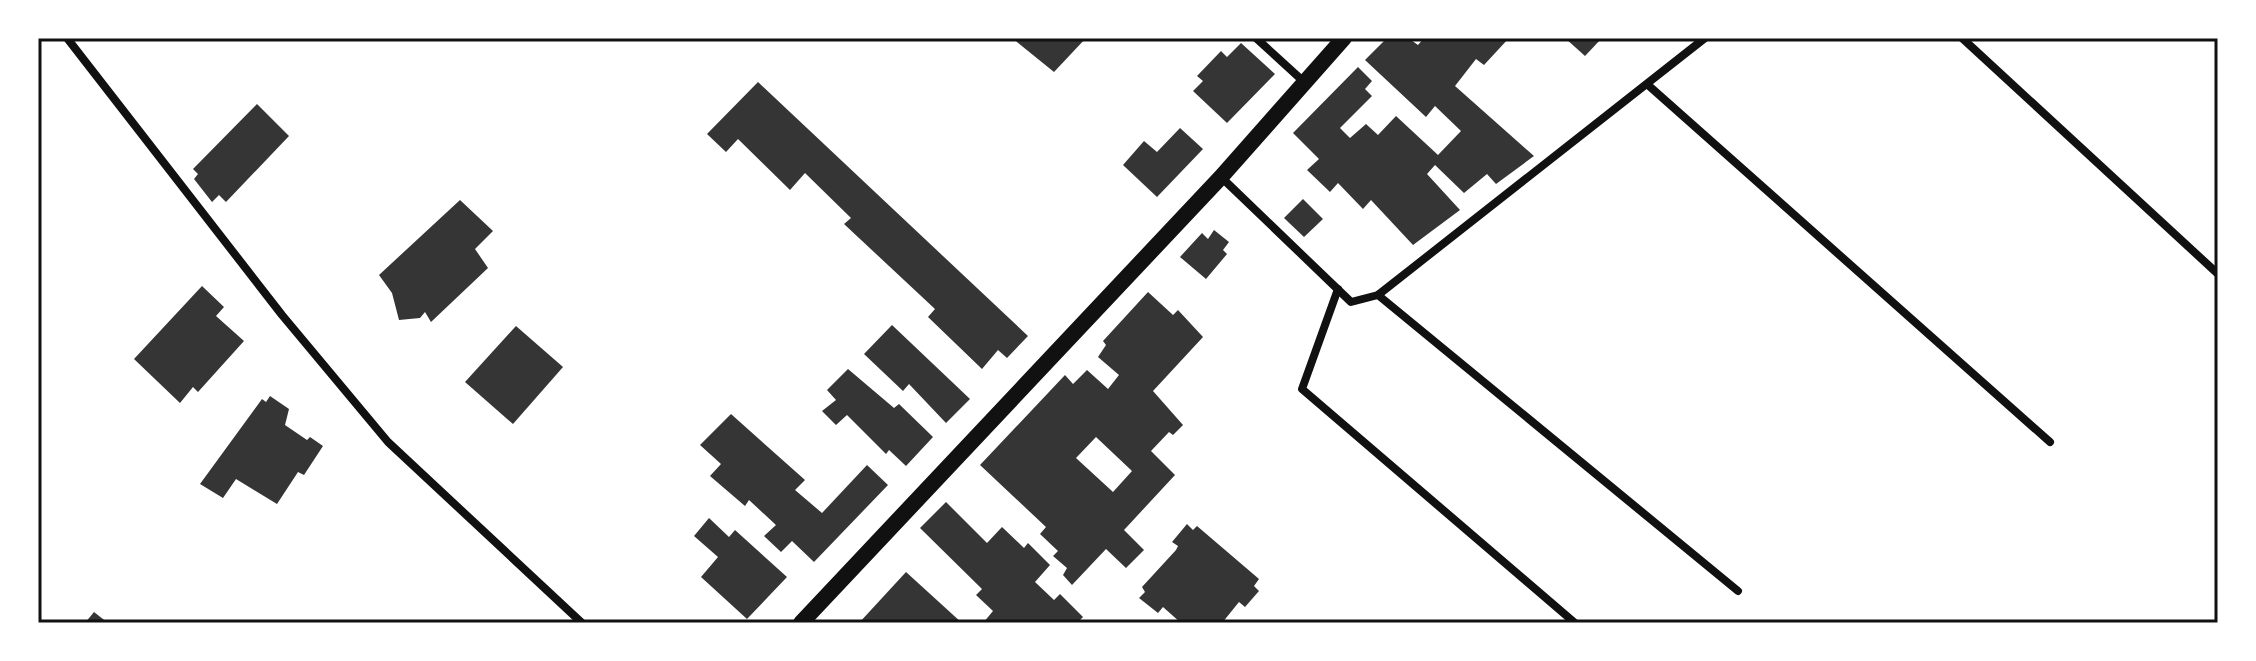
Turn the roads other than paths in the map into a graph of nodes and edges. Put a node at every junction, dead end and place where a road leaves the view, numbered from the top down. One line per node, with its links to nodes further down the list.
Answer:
1 (67, 38): 14 (street)
2 (1256, 38): 6 (street)
3 (1344, 38): 6 (main road)
4 (1705, 38): 7 (street)
5 (1962, 38): 9 (street)
6 (1303, 81): 8 (main road)
7 (1648, 85): 11 (street); 12 (street)
8 (1221, 177): 10 (street); 15 (main road)
9 (2218, 274)
10 (1338, 289): 11 (street); 16 (street)
11 (1378, 295): 13 (street)
12 (2050, 442)
13 (1738, 591)
14 (582, 623)
15 (801, 623)
16 (1575, 623)

